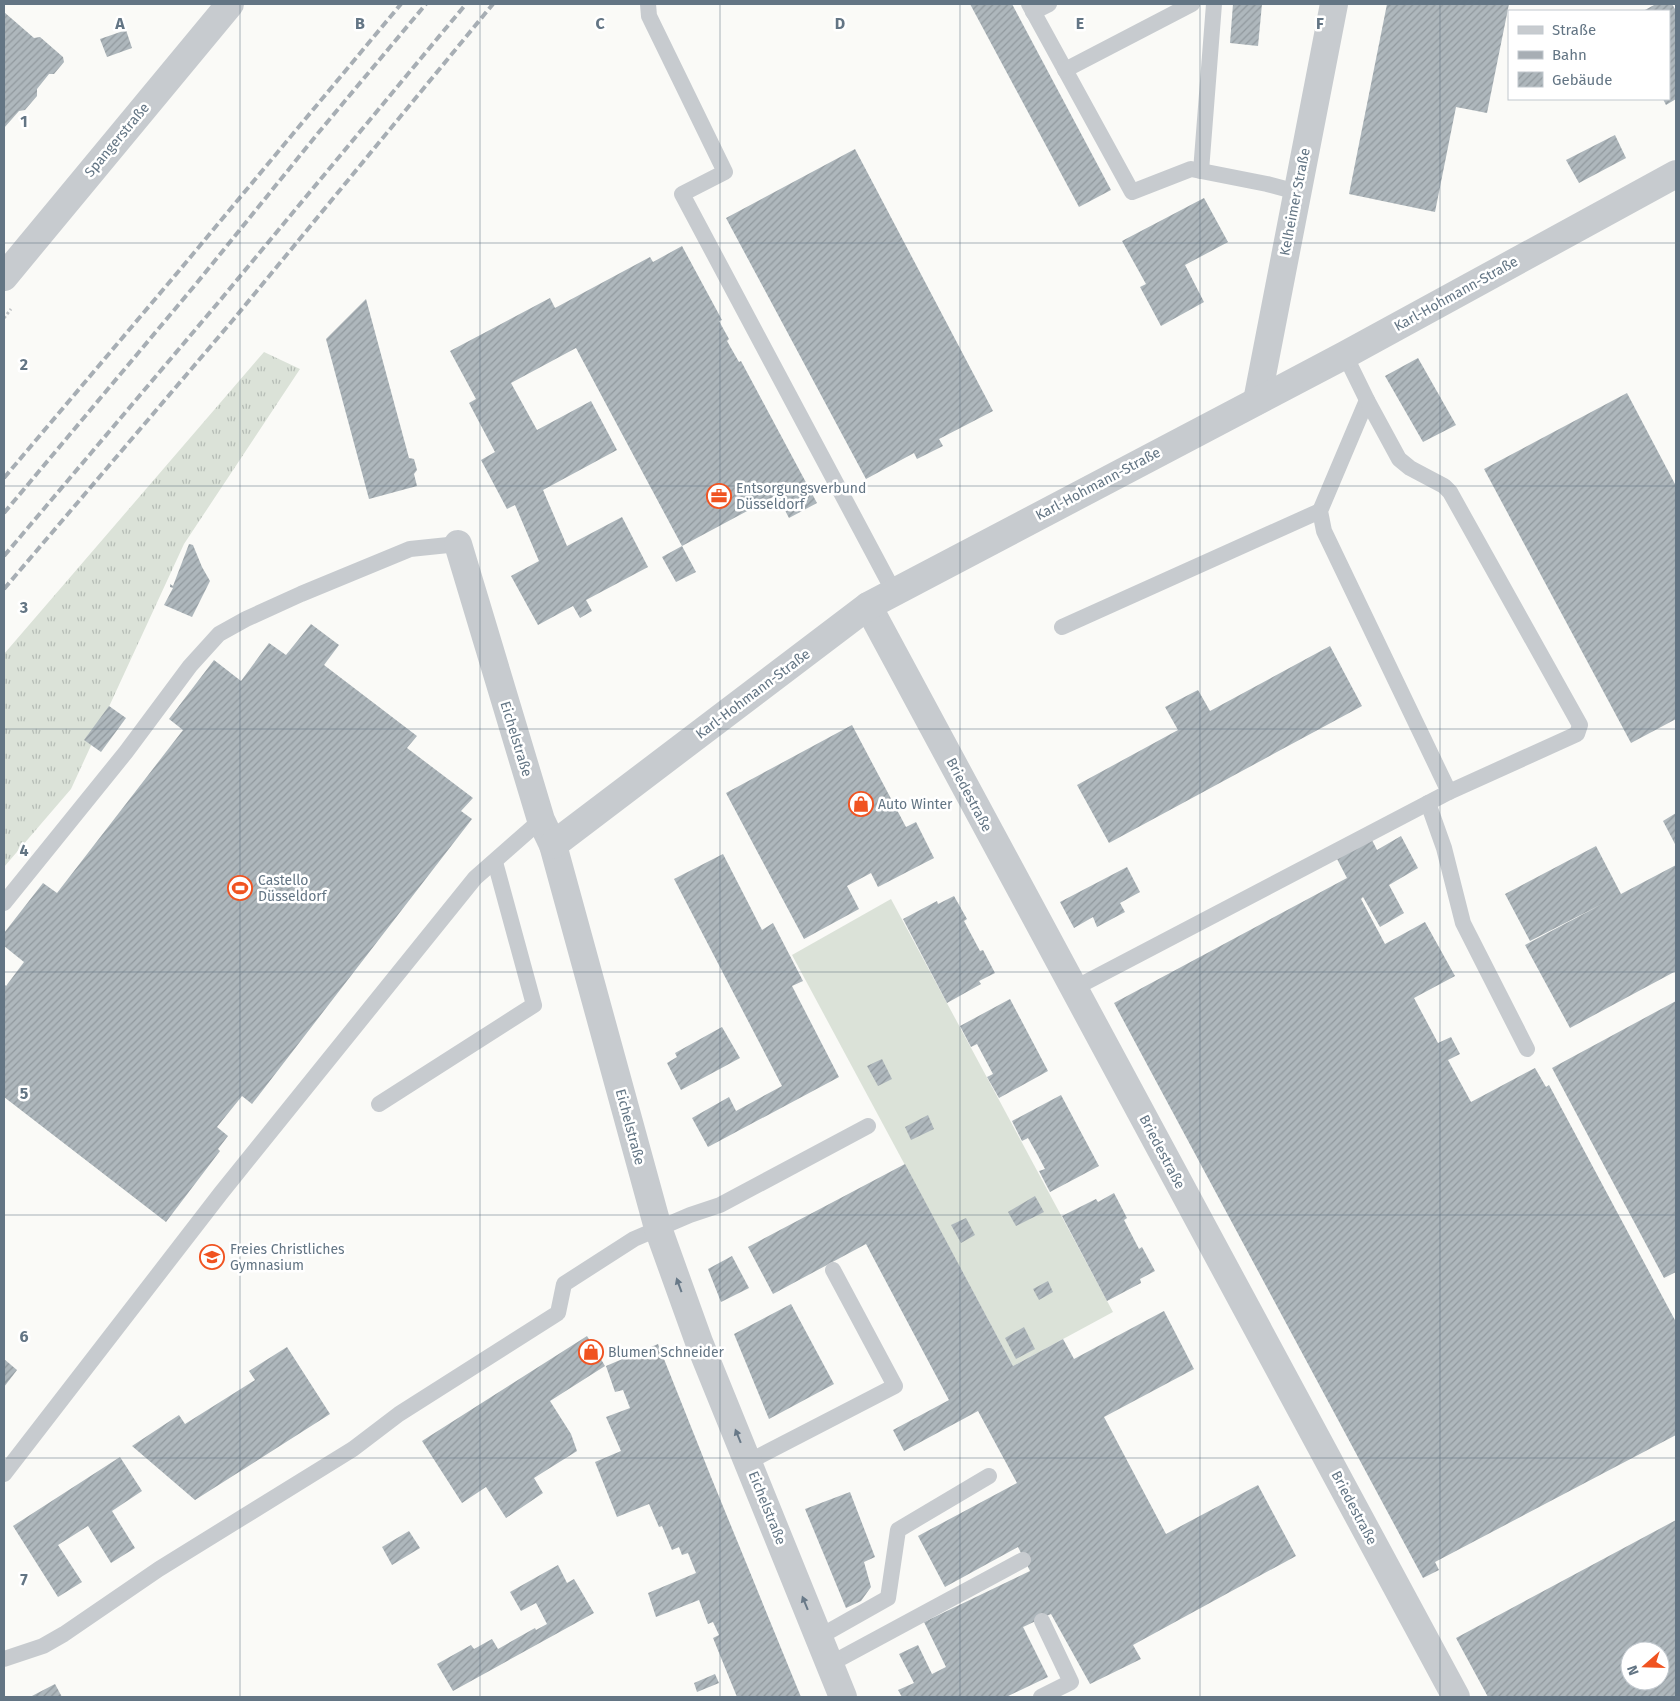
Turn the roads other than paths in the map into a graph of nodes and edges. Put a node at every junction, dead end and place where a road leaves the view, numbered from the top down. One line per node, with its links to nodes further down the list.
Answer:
1 (230, 4): 12 (street, Spangerstraße)
2 (648, 4): 18 (lane)
3 (1049, 4): 7 (lane)
4 (1192, 4): 8 (lane)
5 (1214, 4): 9 (lane)
6 (1334, 4): 11 (street, Kelheimer Straße)
7 (1031, 8): 8 (lane)
8 (1065, 70): 9 (lane)
9 (1201, 171): 11 (lane)
10 (1676, 174): 13 (street, Karl-Hohmann-Straße)
11 (1297, 192): 15 (street, Kelheimer Straße)
12 (4, 277)
13 (1345, 355): 14 (lane); 15 (street, Karl-Hohmann-Straße)
14 (1367, 400): 16 (lane); 21 (lane)
15 (1257, 401): 18 (street, Karl-Hohmann-Straße)
16 (1320, 511): 20 (lane); 21 (lane)
17 (458, 544): 23 (street, Eichelstraße); 26 (lane)
18 (894, 592): 19 (street, Karl-Hohmann-Straße)
19 (868, 606): 24 (street, Karl-Hohmann-Straße); 27 (street, Briedestraße)
20 (1062, 627)
21 (1449, 792): 22 (lane)
22 (1428, 803): 27 (lane); 28 (lane)
23 (541, 820): 24 (street, Eichelstraße); 25 (lane)
24 (553, 845): 31 (street, Eichelstraße)
25 (495, 862): 29 (lane); 34 (lane)
26 (4, 903)
27 (1074, 989): 43 (street, Briedestraße)
28 (1527, 1049)
29 (379, 1104)
30 (868, 1126): 31 (lane)
31 (658, 1228): 33 (street, Eichelstraße, one-way to 31); 39 (lane)
32 (833, 1270): 33 (lane)
33 (748, 1462): 38 (street, Eichelstraße, one-way to 33)
34 (4, 1474)
35 (989, 1476): 38 (lane)
36 (1023, 1560): 40 (lane)
37 (1042, 1622): 42 (lane)
38 (819, 1637): 40 (street, Eichelstraße)
39 (4, 1659)
40 (830, 1664): 41 (street, Eichelstraße)
41 (842, 1697)
42 (1040, 1697)
43 (1456, 1697)

